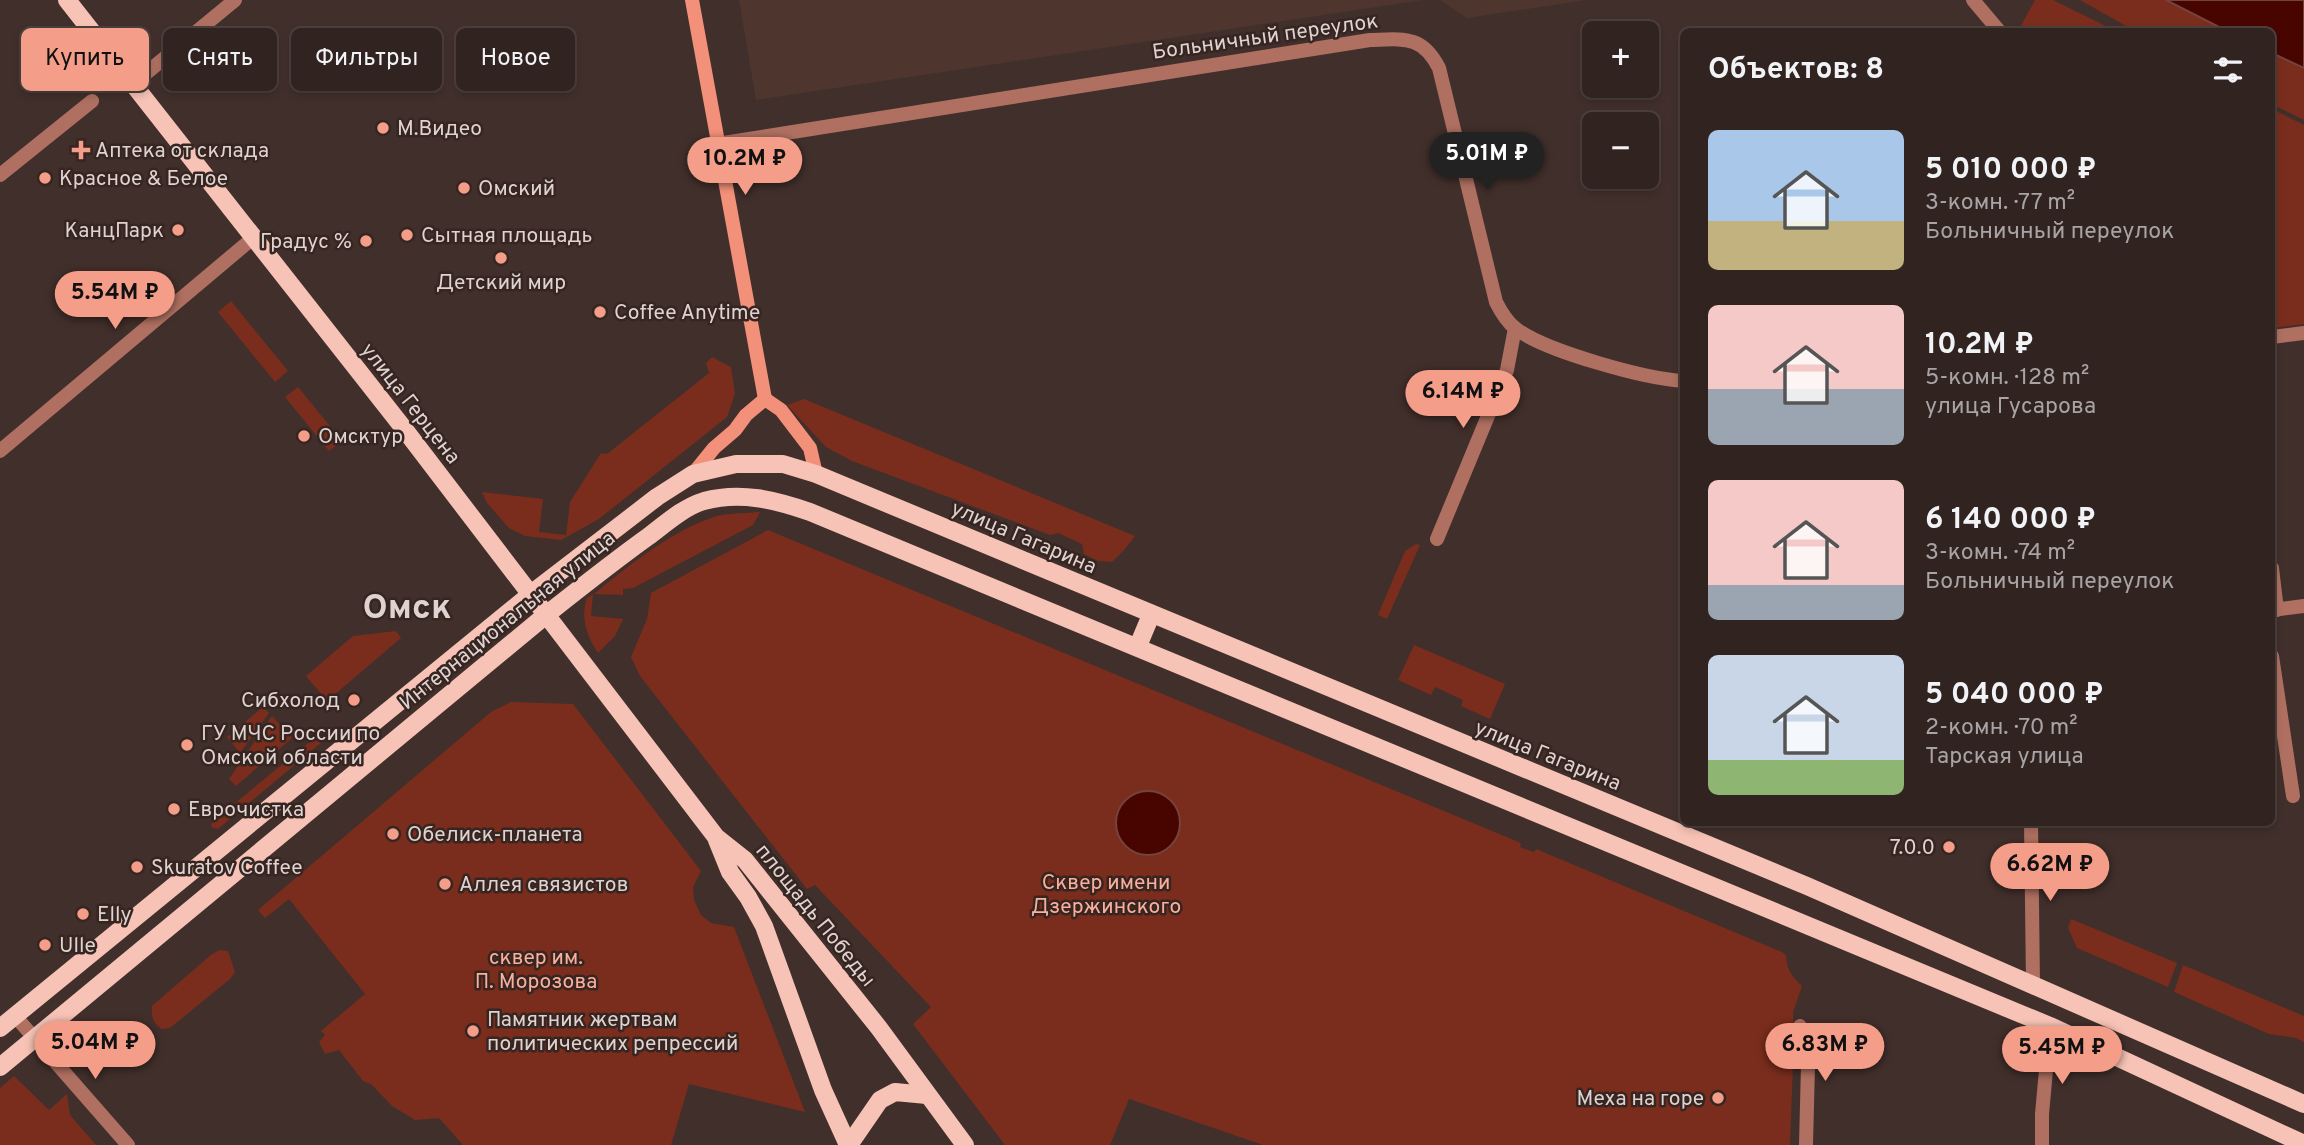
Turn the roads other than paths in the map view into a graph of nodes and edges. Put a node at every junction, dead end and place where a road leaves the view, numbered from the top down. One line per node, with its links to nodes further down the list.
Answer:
1 (67, 0): 5 (main road, улица Герцена)
2 (235, 0): 7 (street)
3 (692, 0): 10 (main road)
4 (1973, 0): 6 (street)
5 (89, 28)
6 (1997, 28)
7 (149, 71)
8 (138, 91): 12 (main road, улица Герцена)
9 (92, 101): 11 (street)
10 (718, 144): 13 (street, Больничный переулок); 17 (main road)
11 (0, 175)
12 (253, 238): 18 (street); 23 (main road, улица Герцена)
13 (1515, 328): 16 (street); 22 (street)
14 (2304, 333): 15 (street)
15 (2275, 337)
16 (1680, 380)
17 (765, 400): 20 (main road); 21 (main road)
18 (0, 451)
19 (768, 463): 20 (main road, Интернациональная улица); 21 (main road, улица Гагарина)
20 (693, 474): 23 (main road, Интернациональная улица)
21 (816, 474): 27 (main road, улица Гагарина)
22 (1437, 539)
23 (531, 594): 26 (main road, улица Герцена); 34 (main road, Интернациональная улица)
24 (2304, 606): 25 (street)
25 (2275, 610)
26 (546, 615): 28 (main road, Интернациональная улица); 32 (main road, улица Герцена); 38 (main road, Интернациональная улица)
27 (1151, 615): 28 (main road); 33 (main road, улица Гагарина)
28 (1138, 646): 36 (main road)
29 (2275, 676): 30 (street)
30 (2293, 796)
31 (2031, 826): 33 (street)
32 (716, 837): 40 (main road, площадь Победы); 45 (main road, площадь Победы)
33 (2033, 984): 41 (main road, улица Гагарина)
34 (15, 1016): 37 (main road, Интернациональная улица); 38 (street)
35 (1800, 1026): 46 (street)
36 (2050, 1026): 43 (main road); 47 (street)
37 (0, 1028)
38 (35, 1039): 39 (main road, Интернациональная улица); 44 (street)
39 (0, 1068)
40 (919, 1094): 42 (main road, площадь Победы); 45 (main road)
41 (2304, 1104)
42 (957, 1141)
43 (2304, 1144)
44 (128, 1145)
45 (849, 1145)
46 (1806, 1145)
47 (2042, 1145)

